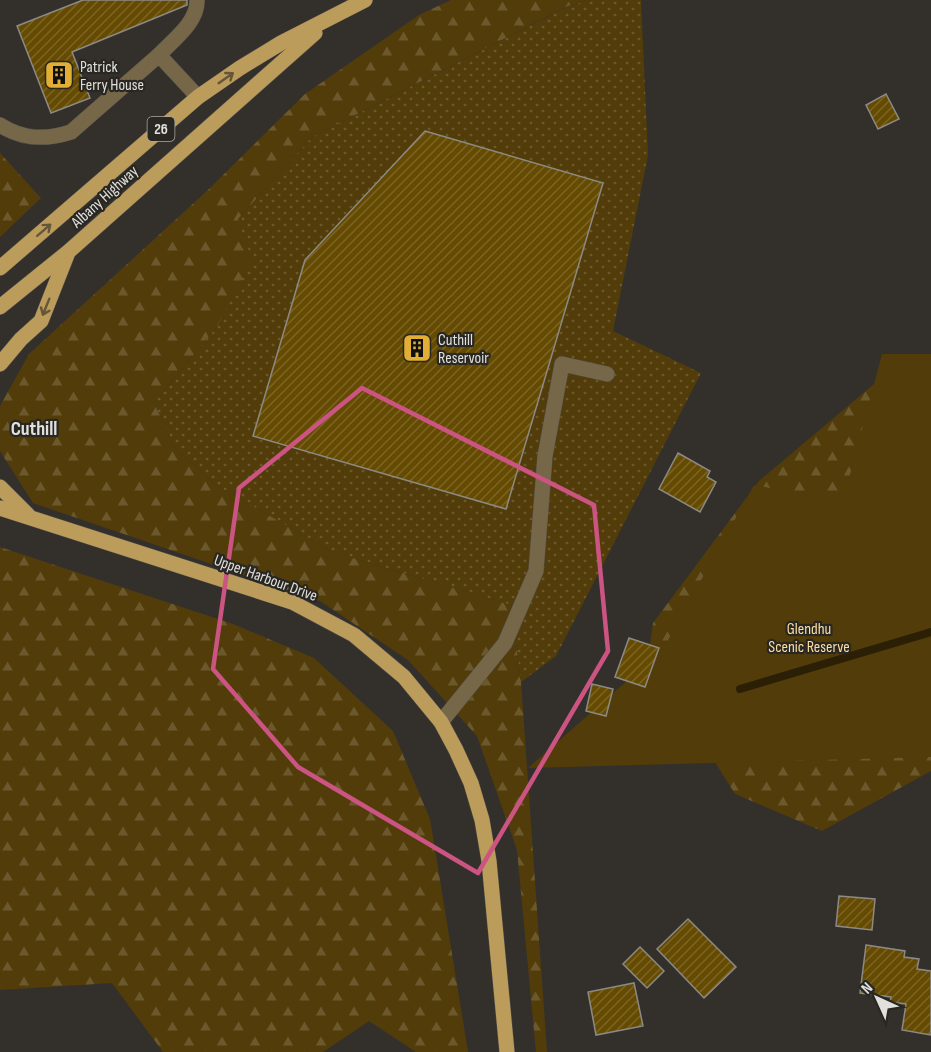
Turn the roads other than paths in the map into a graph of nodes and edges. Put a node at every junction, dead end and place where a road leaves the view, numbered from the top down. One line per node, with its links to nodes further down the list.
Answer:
1 (197, 0): 4 (lane)
2 (365, 0): 3 (main road, Albany Highway / 26)
3 (339, 15): 5 (main road, Albany Highway / 26, one-way to 3); 7 (main road, Albany Highway / 26)
4 (159, 55): 5 (lane); 6 (lane)
5 (198, 97): 8 (main road, Albany Highway / 26, one-way to 5)
6 (0, 125)
7 (68, 252): 9 (main road, Albany Highway / 26); 10 (main road, one-way to 10)
8 (0, 268)
9 (0, 307)
10 (0, 364)
11 (608, 374): 15 (lane)
12 (0, 487): 14 (main road, Upper Harbour Drive)
13 (0, 508): 14 (main road, Upper Harbour Drive)
14 (30, 517): 15 (main road, Upper Harbour Drive)
15 (441, 722): 16 (main road, Upper Harbour Drive)
16 (507, 1052)

